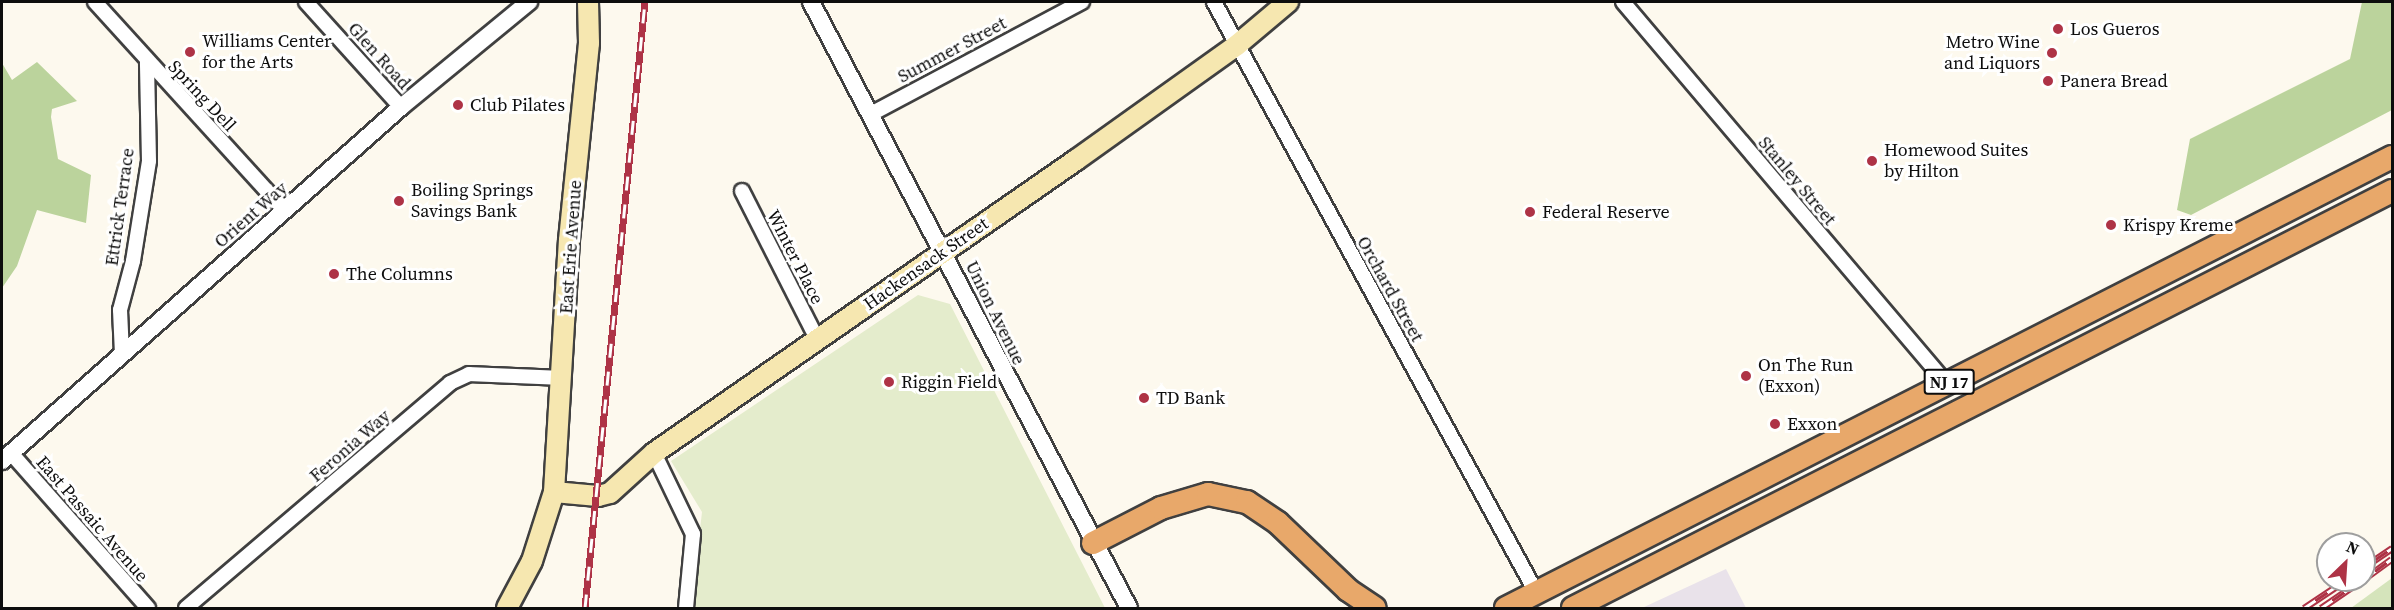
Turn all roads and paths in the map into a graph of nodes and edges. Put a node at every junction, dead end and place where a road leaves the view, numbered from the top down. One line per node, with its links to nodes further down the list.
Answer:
1 (95, 2): 11 (street, Spring Dell)
2 (306, 2): 12 (street, Glen Road)
3 (529, 2): 12 (street, Orient Way)
4 (588, 2): 21 (main road, East Erie Avenue)
5 (811, 2): 13 (street, Union Avenue)
6 (1082, 2): 13 (street, Summer Street)
7 (1214, 2): 10 (street, Orchard Street)
8 (1288, 2): 10 (main road, Hackensack Street)
9 (1623, 2): 22 (street, Stanley Street)
10 (1237, 45): 18 (main road, Hackensack Street); 27 (street, Orchard Street)
11 (147, 63): 17 (street, Spring Dell); 20 (street, Ettrick Terrace)
12 (401, 108): 17 (street, Orient Way)
13 (871, 114): 18 (street, Union Avenue)
14 (2391, 157): 22 (highway, NJ 17)
15 (742, 191): 19 (street, Winter Place)
16 (2392, 191): 35 (highway, NJ 17)
17 (285, 212): 20 (street, Orient Way)
18 (945, 252): 19 (main road, Hackensack Street); 26 (street, Union Avenue)
19 (817, 339): 23 (main road, Hackensack Street)
20 (122, 354): 24 (street, Orient Way)
21 (562, 378): 25 (main road, East Erie Avenue); 30 (street, Feronia Way)
22 (1946, 382): 27 (highway, NJ 17)
23 (654, 453): 25 (main road, Hackensack Street); 32 (street)
24 (6, 457): 29 (street, East Passaic Avenue)
25 (554, 492): 31 (main road, East Erie Avenue)
26 (1093, 543): 33 (street, Union Avenue); 34 (highway)
27 (1537, 594): 28 (highway, NJ 17)
28 (1506, 608)
29 (148, 609)
30 (186, 609)
31 (507, 609)
32 (686, 609)
33 (1129, 609)
34 (1375, 609)
35 (1573, 609)

